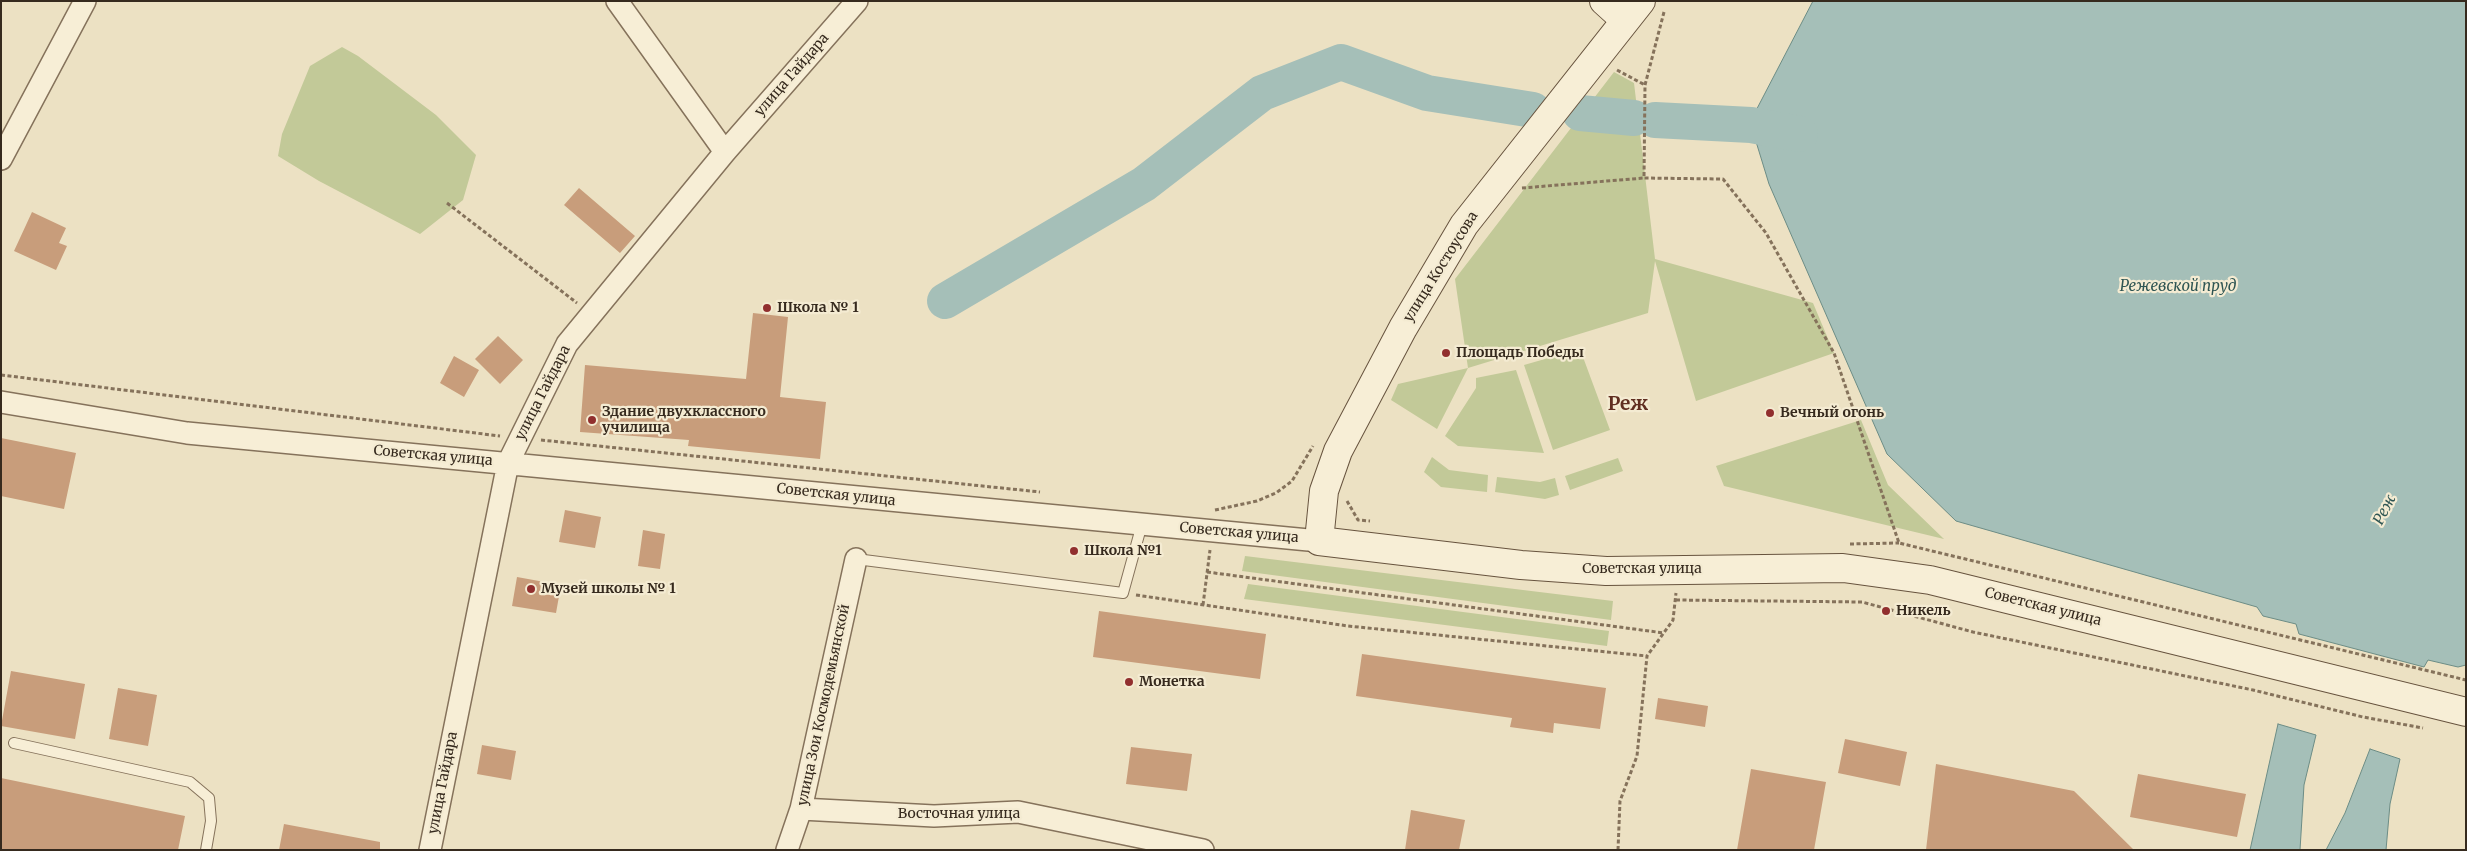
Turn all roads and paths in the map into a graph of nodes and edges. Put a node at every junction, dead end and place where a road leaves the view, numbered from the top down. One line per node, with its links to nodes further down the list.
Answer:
1 (84, 1): 7 (street)
2 (617, 1): 6 (street)
3 (857, 1): 6 (street, улица Гайдара)
4 (1604, 1): 5 (main road)
5 (1643, 11): 8 (path); 23 (main road, улица Костоусова)
6 (725, 152): 11 (street, улица Гайдара)
7 (1, 160)
8 (1644, 178): 9 (path); 24 (path)
9 (1518, 189)
10 (447, 203): 11 (path)
11 (591, 314): 14 (street, улица Гайдара)
12 (1, 375): 14 (path)
13 (1, 402): 16 (street, Советская улица)
14 (520, 438): 16 (street, улица Гайдара); 17 (path)
15 (1317, 441): 20 (path)
16 (508, 463): 22 (street, Советская улица); 38 (street, улица Гайдара)
17 (1046, 492)
18 (1345, 496): 21 (path)
19 (1205, 509): 20 (path)
20 (1214, 520): 22 (street, Советская улица); 23 (street, Советская улица); 27 (path)
21 (1377, 522)
22 (1142, 524): 28 (lane)
23 (1319, 541): 33 (main road, Советская улица)
24 (1899, 543): 25 (path); 32 (path)
25 (1841, 544)
26 (856, 560): 28 (lane); 36 (street, улица Зои Космодемьянской)
27 (1207, 572): 29 (path); 30 (path)
28 (1123, 593): 29 (path)
29 (1203, 605): 31 (path)
30 (1664, 633): 31 (path); 34 (path)
31 (1647, 656): 41 (path)
32 (2466, 680)
33 (2466, 712)
34 (2428, 729)
35 (14, 743): 37 (lane)
36 (801, 808): 39 (street, улица Зои Космодемьянской); 40 (street, Восточная улица)
37 (206, 850)
38 (430, 850)
39 (787, 850)
40 (1203, 850)
41 (1618, 850)

